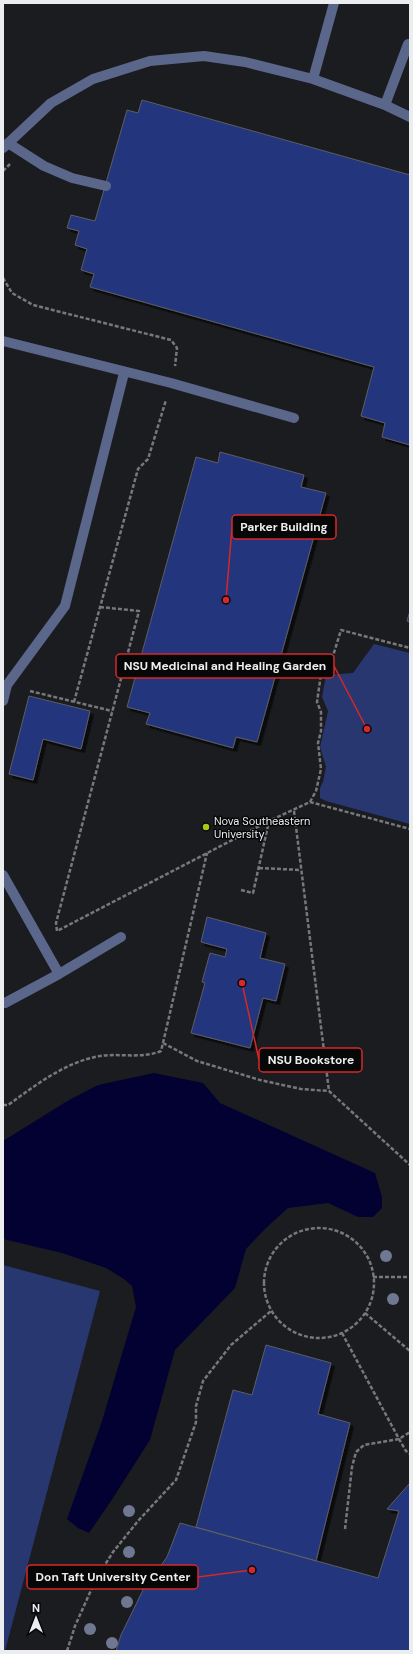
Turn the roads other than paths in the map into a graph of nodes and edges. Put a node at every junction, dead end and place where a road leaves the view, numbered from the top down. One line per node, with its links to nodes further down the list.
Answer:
1 (334, 3): 3 (street)
2 (410, 45): 4 (street)
3 (313, 79): 4 (street); 6 (street)
4 (386, 105): 5 (street)
5 (410, 117)
6 (6, 146): 7 (street)
7 (106, 186)
8 (3, 340): 9 (street)
9 (124, 373): 10 (street); 11 (street)
10 (294, 418)
11 (3, 701)
12 (3, 875): 14 (street)
13 (121, 937): 14 (street)
14 (59, 974): 15 (street)
15 (5, 1003)

